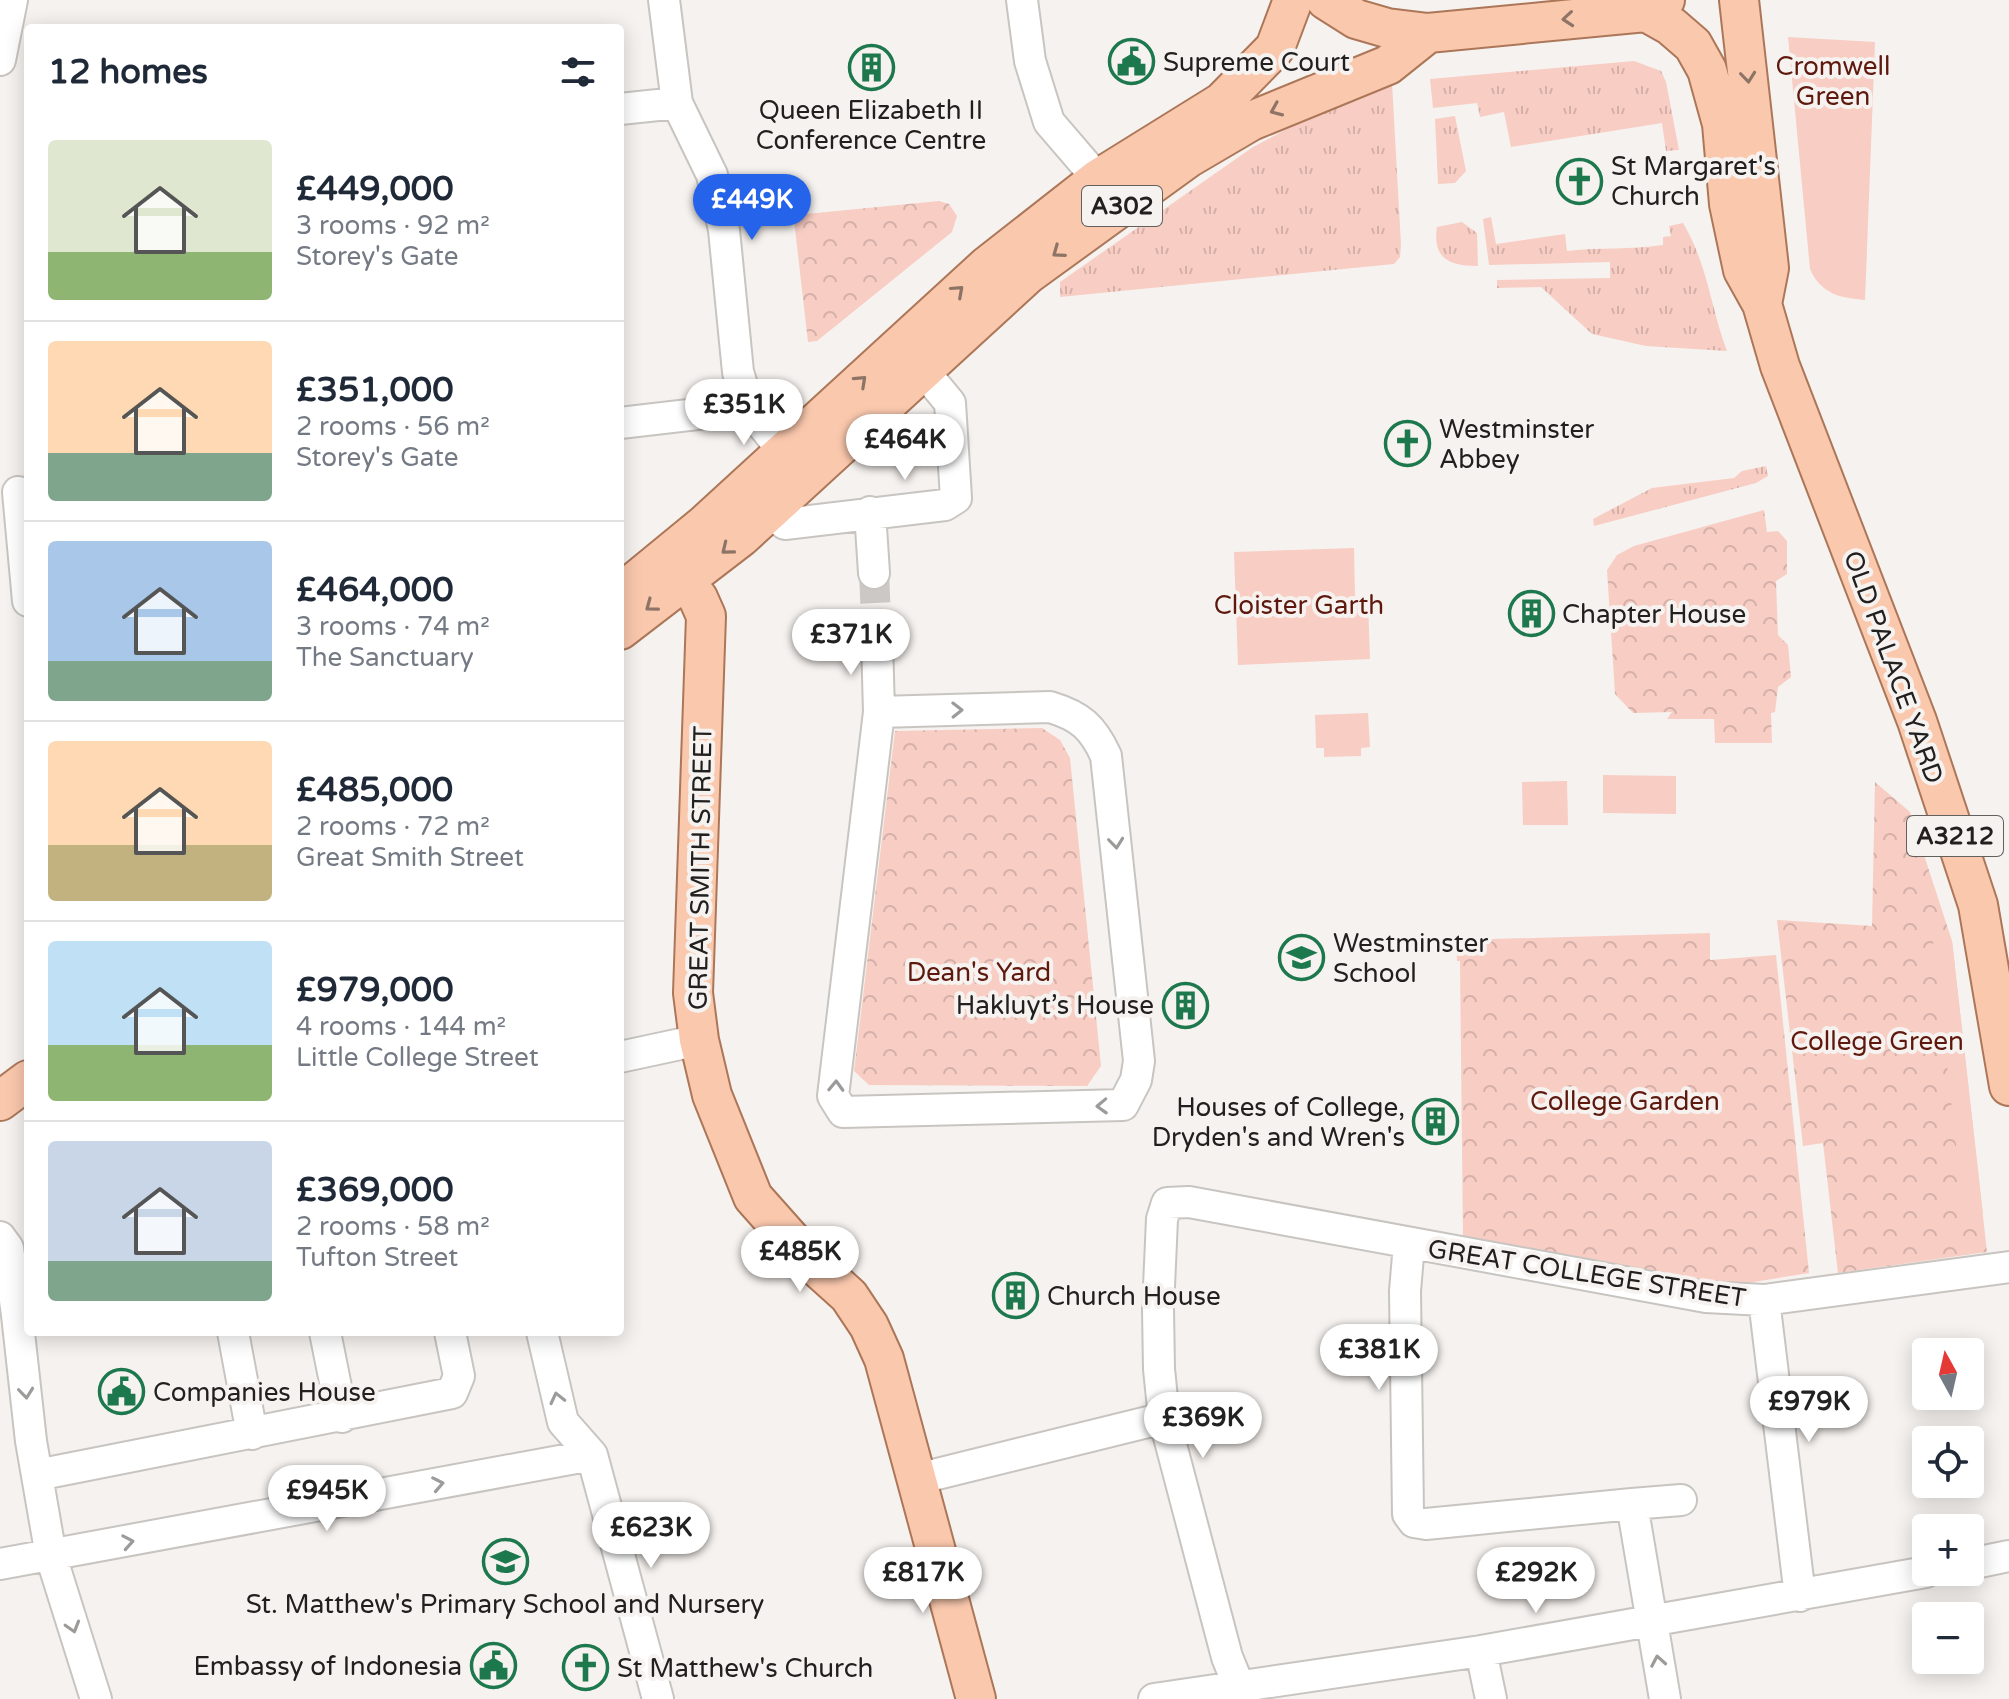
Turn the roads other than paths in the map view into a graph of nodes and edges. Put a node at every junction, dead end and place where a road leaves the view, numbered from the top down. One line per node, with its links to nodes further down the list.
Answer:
1 (12, 0): 9 (street)
2 (664, 0): 10 (street)
3 (1022, 0): 12 (street)
4 (1293, 0): 12 (main road, A302)
5 (1326, 0): 8 (main road)
6 (1739, 0): 13 (main road, A3212, one-way to 13)
7 (1656, 6): 8 (main road, one-way to 8); 13 (main road, A3212)
8 (1428, 33): 14 (main road, A302, one-way to 14)
9 (0, 60)
10 (677, 103): 11 (street); 15 (street)
11 (624, 109)
12 (1098, 179): 17 (main road, A302, one-way to 12)
13 (1762, 304): 31 (main road, OLD PALACE YARD / A3212)
14 (922, 369): 17 (main road, A302); 20 (street)
15 (749, 408): 16 (street); 17 (street)
16 (624, 423)
17 (793, 465): 19 (main road, A302); 22 (main road, A302)
18 (15, 492): 21 (street)
19 (769, 512): 20 (street); 22 (main road, A302, one-way to 22)
20 (870, 512): 23 (street)
21 (24, 567)
22 (674, 570): 24 (main road, A302); 25 (main road, A302, one-way to 25); 28 (main road, GREAT SMITH STREET)
23 (874, 573)
24 (624, 592)
25 (624, 626)
26 (877, 640): 27 (street)
27 (879, 712): 27 (street, one-way to 27)
28 (699, 1040): 29 (street); 48 (main road, GREAT SMITH STREET)
29 (624, 1056)
30 (24, 1083): 32 (main road)
31 (2009, 1086)
32 (0, 1101)
33 (0, 1237): 37 (street)
34 (1409, 1244): 36 (street, GREAT COLLEGE STREET); 44 (street, GREAT COLLEGE STREET); 50 (street)
35 (2009, 1267): 36 (street, GREAT COLLEGE STREET)
36 (1764, 1300): 56 (street)
37 (23, 1314)
38 (25, 1336): 47 (street, one-way to 47)
39 (234, 1336): 45 (street)
40 (326, 1336): 43 (street)
41 (451, 1336): 43 (street)
42 (543, 1336): 46 (street, one-way to 42)
43 (342, 1417): 45 (street)
44 (1164, 1418): 48 (street); 59 (street)
45 (252, 1434): 47 (street)
46 (592, 1455): 51 (street, one-way to 46); 61 (street)
47 (37, 1475): 51 (street)
48 (917, 1479): 62 (main road, GREAT SMITH STREET)
49 (1681, 1500): 50 (street)
50 (1632, 1504): 57 (street)
51 (51, 1556): 54 (street); 60 (street, one-way to 60)
52 (2009, 1556): 53 (street)
53 (1984, 1561)
54 (0, 1564)
55 (1912, 1575): 56 (street)
56 (1800, 1596): 57 (street)
57 (1651, 1622): 58 (street); 65 (street, one-way to 57)
58 (1481, 1651): 59 (street); 64 (street)
59 (1242, 1692): 63 (street)
60 (96, 1699)
61 (658, 1699)
62 (976, 1699)
63 (1154, 1699)
64 (1491, 1699)
65 (1665, 1699)

